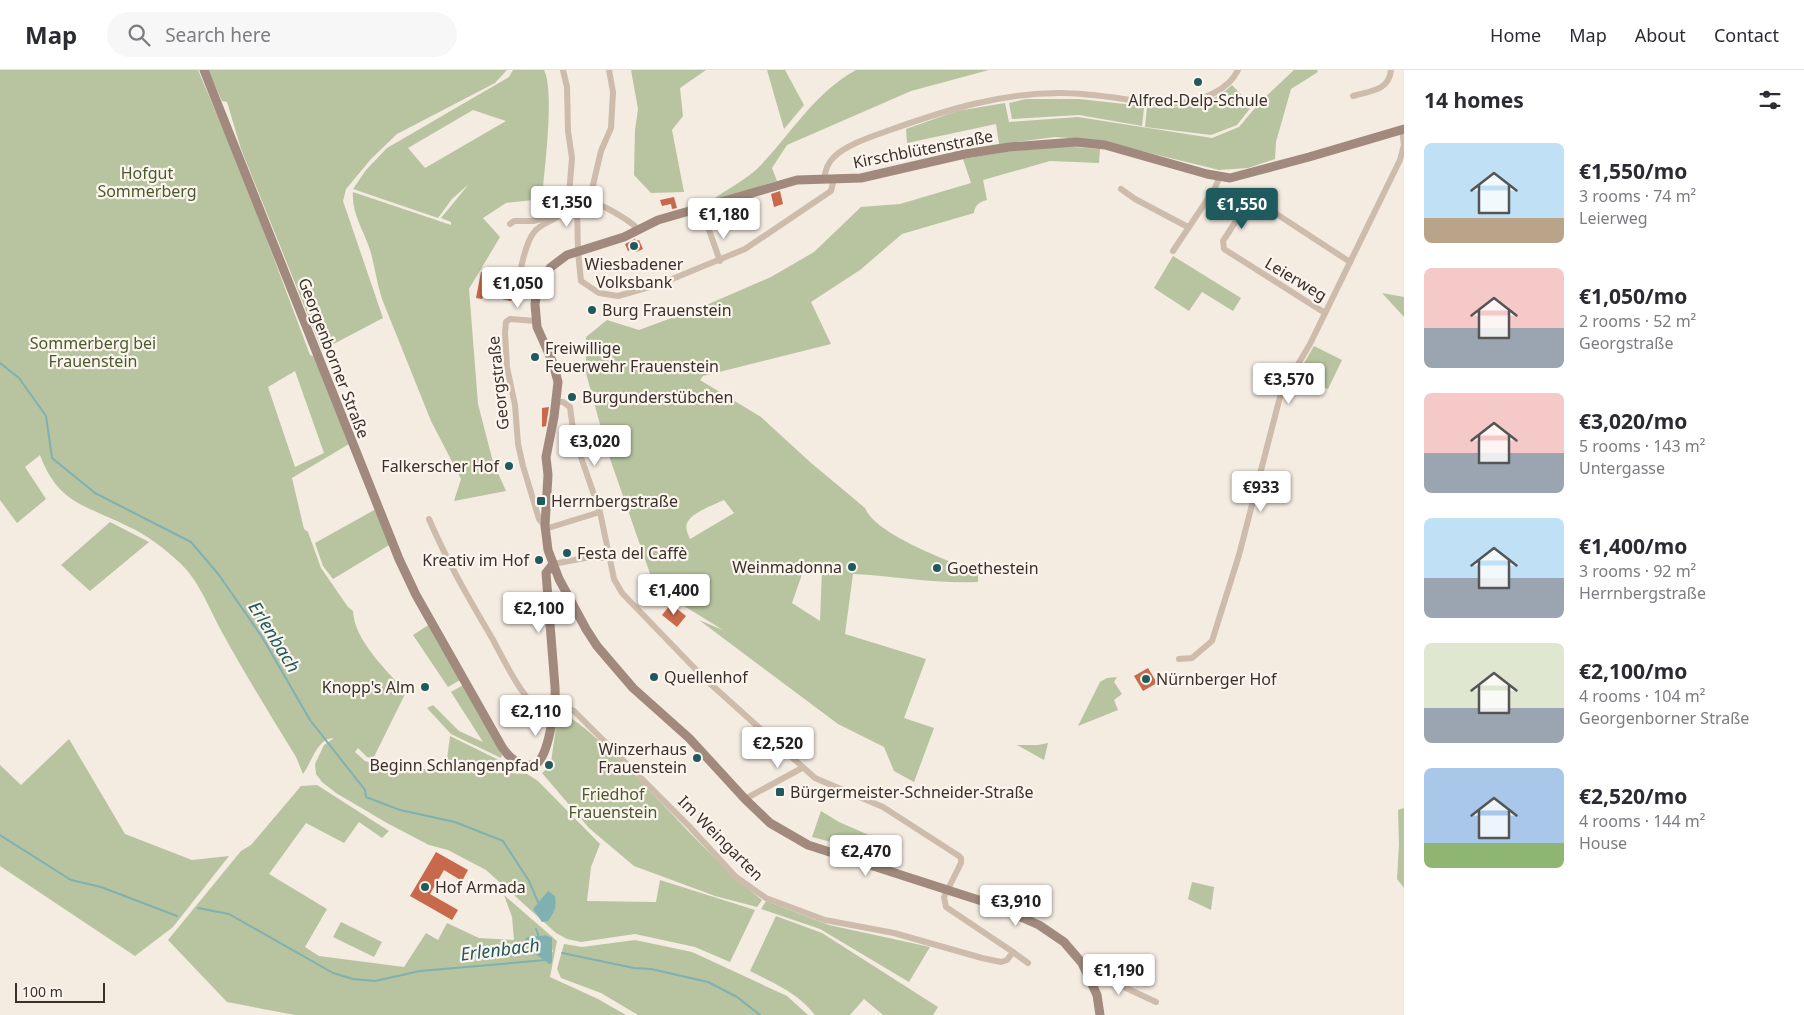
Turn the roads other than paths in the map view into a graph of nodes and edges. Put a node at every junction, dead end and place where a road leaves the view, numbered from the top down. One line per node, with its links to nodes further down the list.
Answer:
1 (204, 70): 35 (main road, Georgenborner Straße)
2 (563, 70): 14 (street)
3 (609, 70): 12 (street)
4 (1238, 70): 9 (street)
5 (1391, 70): 6 (street)
6 (1353, 96)
7 (1403, 129): 8 (main road, Kirschblütenstraße); 23 (street)
8 (1219, 178): 10 (main road, Kirschblütenstraße); 18 (street)
9 (824, 179): 10 (main road, Kirschblütenstraße); 19 (main road, Kirschblütenstraße)
10 (834, 179): 22 (street)
11 (1121, 189): 18 (street)
12 (589, 202): 13 (street); 19 (street)
13 (577, 204): 14 (street); 21 (street)
14 (568, 207): 15 (street)
15 (558, 215): 16 (street); 24 (street)
16 (510, 224)
17 (708, 227): 22 (street)
18 (1188, 227): 20 (street)
19 (638, 229): 21 (main road, Kirschblütenstraße)
20 (1173, 251)
21 (578, 252): 22 (street); 24 (main road, Kirschblütenstraße)
22 (720, 261)
23 (1350, 262): 25 (street); 25 (street, Leierweg)
24 (537, 291): 26 (main road, Kirschblütenstraße)
25 (1325, 313): 33 (street)
26 (536, 320): 27 (main road, Kirschblütenstraße); 30 (street, Georgstraße)
27 (556, 402): 28 (street); 30 (main road, Kirschblütenstraße)
28 (600, 512): 30 (street); 31 (street)
29 (429, 519): 35 (street)
30 (545, 527): 32 (main road, Kirschblütenstraße)
31 (610, 558): 32 (street); 36 (street)
32 (553, 564): 34 (main road, Georgenborner Straße); 37 (main road, Kirschblütenstraße)
33 (1179, 659)
34 (555, 703): 35 (main road, Georgenborner Straße); 39 (street, Im Weingarten)
35 (551, 721)
36 (802, 768): 37 (street); 38 (street)
37 (745, 799): 38 (main road, Kirschblütenstraße)
38 (947, 890): 39 (street); 41 (main road, Kirschblütenstraße)
39 (1013, 952): 40 (street)
40 (1028, 963)
41 (1086, 968): 42 (street); 43 (main road, Kirschblütenstraße)
42 (1156, 1002)
43 (1100, 1015)

